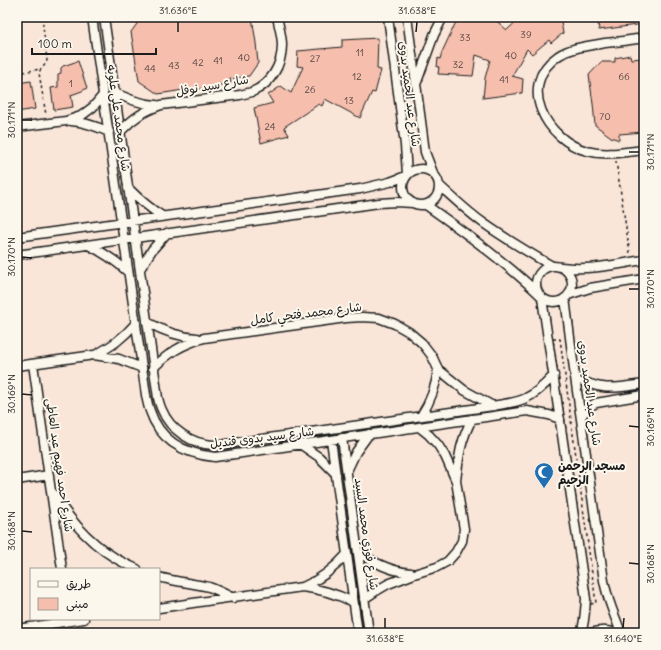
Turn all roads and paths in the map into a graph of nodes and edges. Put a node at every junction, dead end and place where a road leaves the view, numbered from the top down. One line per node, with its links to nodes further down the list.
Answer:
1 (42, 17): 9 (path)
2 (277, 17): 14 (street, شارع سيد نوفل)
3 (388, 17): 23 (street, شارع عبد الحميد بدوى)
4 (408, 17): 11 (street, شارع عبد الحميد بدوى)
5 (443, 17): 11 (street)
6 (90, 18): 13 (street, شارع محمد على علوبه)
7 (105, 18): 12 (street, شارع محمد على علوبه)
8 (644, 38): 21 (street)
9 (40, 69): 10 (path); 16 (path)
10 (17, 73)
11 (416, 84): 22 (street, شارع عبد الحميد بدوى)
12 (115, 93): 14 (street, شارع سيد نوفل); 19 (street, شارع محمد على علوبه)
13 (103, 95): 15 (street); 18 (street, شارع محمد على علوبه)
14 (161, 105): 19 (street, شارع سيد نوفل)
15 (66, 121): 16 (street); 18 (street)
16 (47, 123): 17 (street)
17 (17, 127)
18 (109, 132): 30 (street, شارع محمد على علوبه)
19 (121, 132): 25 (street, شارع محمد على علوبه)
20 (644, 150): 21 (street)
21 (615, 154): 38 (path)
22 (433, 173): 23 (street); 24 (street)
23 (406, 175): 26 (street); 28 (street)
24 (440, 186): 27 (street); 39 (street)
25 (128, 188): 28 (street); 29 (street, شارع محمد على علوبه)
26 (412, 203): 27 (street); 31 (street)
27 (426, 204): 43 (street)
28 (162, 216): 29 (street)
29 (133, 220): 30 (street); 33 (street, شارع سيد بدوى قنديل)
30 (121, 222): 32 (street); 34 (street, شارع سيد بدوى قنديل)
31 (167, 233): 33 (street); 40 (street)
32 (17, 237)
33 (136, 238): 34 (street); 40 (street, شارع سيد بدوى قنديل)
34 (124, 240): 35 (street); 41 (street, شارع سيد بدوى قنديل)
35 (88, 244): 36 (street); 41 (street)
36 (17, 255)
37 (644, 260): 38 (street)
38 (631, 262): 39 (street)
39 (555, 267): 43 (street); 44 (street)
40 (140, 269): 45 (street, شارع سيد بدوى قنديل)
41 (128, 272): 46 (street, شارع سيد بدوى قنديل)
42 (644, 279): 44 (street)
43 (541, 296): 44 (street); 54 (street)
44 (566, 296): 55 (street, شارع عبد الحميد بدوى)
45 (147, 322): 47 (street, شارع محمد فتحي كامل); 52 (street, شارع سيد بدوى قنديل)
46 (136, 324): 48 (street); 51 (street, شارع سيد بدوى قنديل)
47 (204, 338): 52 (street, شارع محمد فتحي كامل); 53 (street, شارع محمد فتحي كامل)
48 (94, 355): 49 (street); 51 (street)
49 (33, 364): 50 (street); 73 (street, شارع احمد فهيم عبد العاطى)
50 (17, 366)
51 (142, 368): 70 (street, شارع سيد بدوى قنديل)
52 (154, 368): 66 (street, شارع سيد بدوى قنديل)
53 (438, 369): 59 (street, شارع محمد فتحي كامل); 61 (street)
54 (554, 375): 58 (street, شارع سيد بدوى قنديل); 63 (street)
55 (575, 377): 56 (street); 62 (street, شارع عبد الحميد بدوى)
56 (644, 384)
57 (644, 395): 62 (street)
58 (524, 399): 59 (street, شارع سيد بدوى قنديل); 60 (street)
59 (493, 406): 61 (street, شارع سيد بدوى قنديل)
60 (527, 411): 63 (street, شارع سيد بدوى قنديل); 64 (street, شارع سيد بدوى قنديل)
61 (421, 416): 66 (street, شارع سيد بدوى قنديل)
62 (581, 417): 95 (street, شارع عبد الحميد بدوى)
63 (560, 418): 92 (street)
64 (472, 419): 65 (street, شارع سيد بدوى قنديل); 75 (street)
65 (419, 427): 67 (street, شارع سيد بدوى قنديل); 75 (street)
66 (298, 434): 70 (street)
67 (369, 434): 68 (street, شارع سيد بدوى قنديل); 71 (street)
68 (342, 438): 69 (street, شارع سيد بدوى قنديل); 71 (street, شارع فوزي محمد السيد)
69 (331, 440): 70 (street, شارع سيد بدوى قنديل); 72 (street, شارع فوزي محمد السيد)
70 (300, 444): 72 (street)
71 (346, 472): 77 (street, شارع فوزي محمد السيد)
72 (336, 474): 78 (street, شارع فوزي محمد السيد)
73 (49, 475): 74 (street); 76 (street, شارع احمد فهيم عبد العاطى)
74 (17, 480)
75 (456, 481): 81 (street)
76 (51, 490): 79 (street, شارع احمد فهيم عبد العاطى); 80 (street)
77 (358, 552): 81 (street); 85 (street, شارع فوزي محمد السيد)
78 (347, 554): 83 (street); 86 (street, شارع فوزي محمد السيد)
79 (62, 568)
80 (135, 568)
81 (414, 574): 85 (street)
82 (160, 577): 84 (street)
83 (302, 587): 84 (street); 86 (street)
84 (233, 598): 87 (street)
85 (364, 599): 91 (street, شارع فوزي محمد السيد)
86 (354, 602): 90 (street, شارع فوزي محمد السيد)
87 (160, 608)
88 (70, 620): 89 (street)
89 (17, 629)
90 (358, 633)
91 (369, 633)
92 (581, 633)
93 (591, 633): 94 (street)
94 (616, 633)
95 (621, 633)

